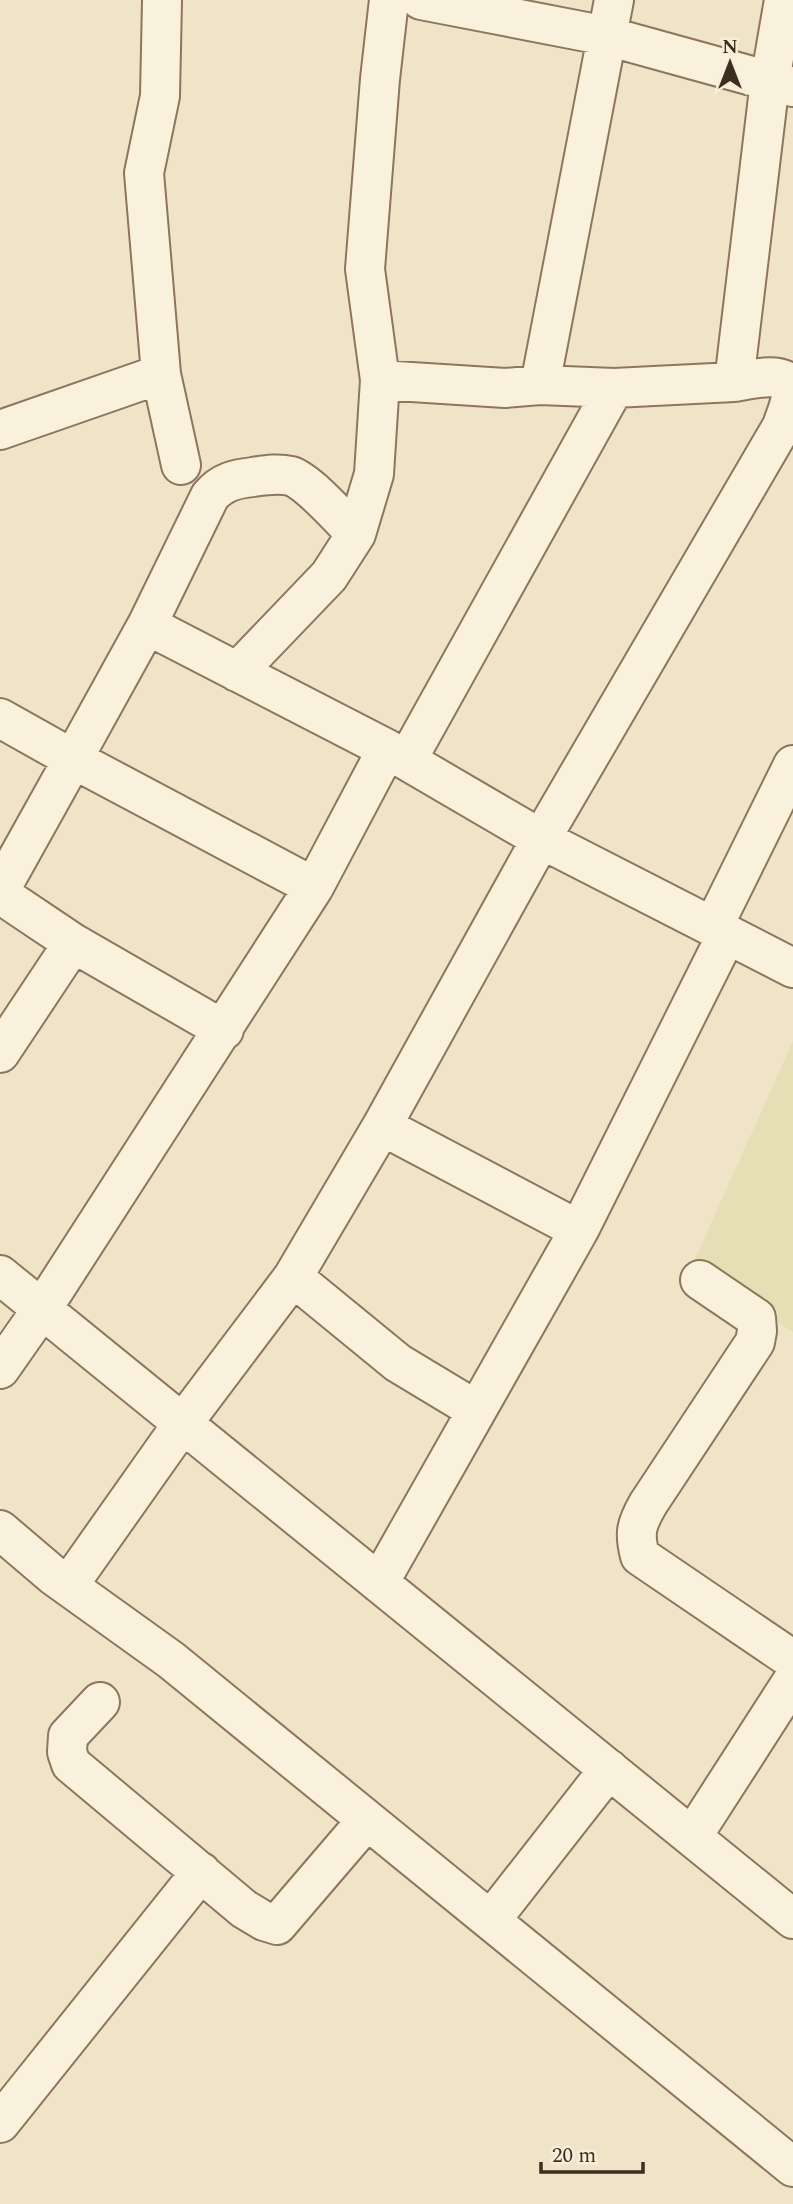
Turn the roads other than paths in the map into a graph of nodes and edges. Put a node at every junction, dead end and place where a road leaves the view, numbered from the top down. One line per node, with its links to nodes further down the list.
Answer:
1 (162, 0): 7 (street)
2 (389, 0): 8 (street)
3 (421, 0): 5 (street)
4 (784, 0): 6 (street)
5 (610, 18): 6 (street); 10 (street)
6 (781, 84): 9 (street)
7 (161, 374): 12 (street); 13 (street)
8 (380, 380): 10 (street); 14 (street)
9 (734, 382): 11 (street); 21 (street)
10 (540, 385): 11 (street)
11 (614, 388): 18 (street)
12 (0, 430)
13 (181, 465)
14 (356, 534): 15 (street); 16 (street)
15 (146, 625): 16 (street); 19 (street)
16 (237, 672): 18 (street)
17 (0, 718): 19 (street)
18 (397, 755): 21 (street); 22 (street)
19 (73, 759): 22 (street); 23 (street)
20 (793, 765): 24 (street)
21 (541, 839): 24 (street); 29 (street)
22 (314, 887): 27 (street)
23 (0, 892): 25 (street)
24 (720, 931): 26 (street); 30 (street)
25 (73, 943): 27 (street); 28 (street)
26 (793, 968)
27 (224, 1030): 34 (street)
28 (0, 1053)
29 (382, 1126): 30 (street); 32 (street)
30 (579, 1230): 36 (street)
31 (0, 1275): 34 (street)
32 (293, 1278): 36 (street); 37 (street)
33 (700, 1280): 41 (street)
34 (42, 1309): 35 (street); 37 (street)
35 (0, 1369)
36 (476, 1410): 39 (street)
37 (183, 1423): 39 (street); 40 (street)
38 (0, 1530): 40 (street)
39 (379, 1583): 44 (street)
40 (68, 1587): 45 (street)
41 (793, 1660)
42 (793, 1680): 46 (street)
43 (100, 1702): 47 (street)
44 (608, 1769): 46 (street); 49 (street)
45 (368, 1820): 47 (street); 49 (street)
46 (692, 1837): 48 (street)
47 (201, 1872): 50 (street)
48 (793, 1919)
49 (491, 1920): 51 (street)
50 (0, 2123)
51 (793, 2167)

